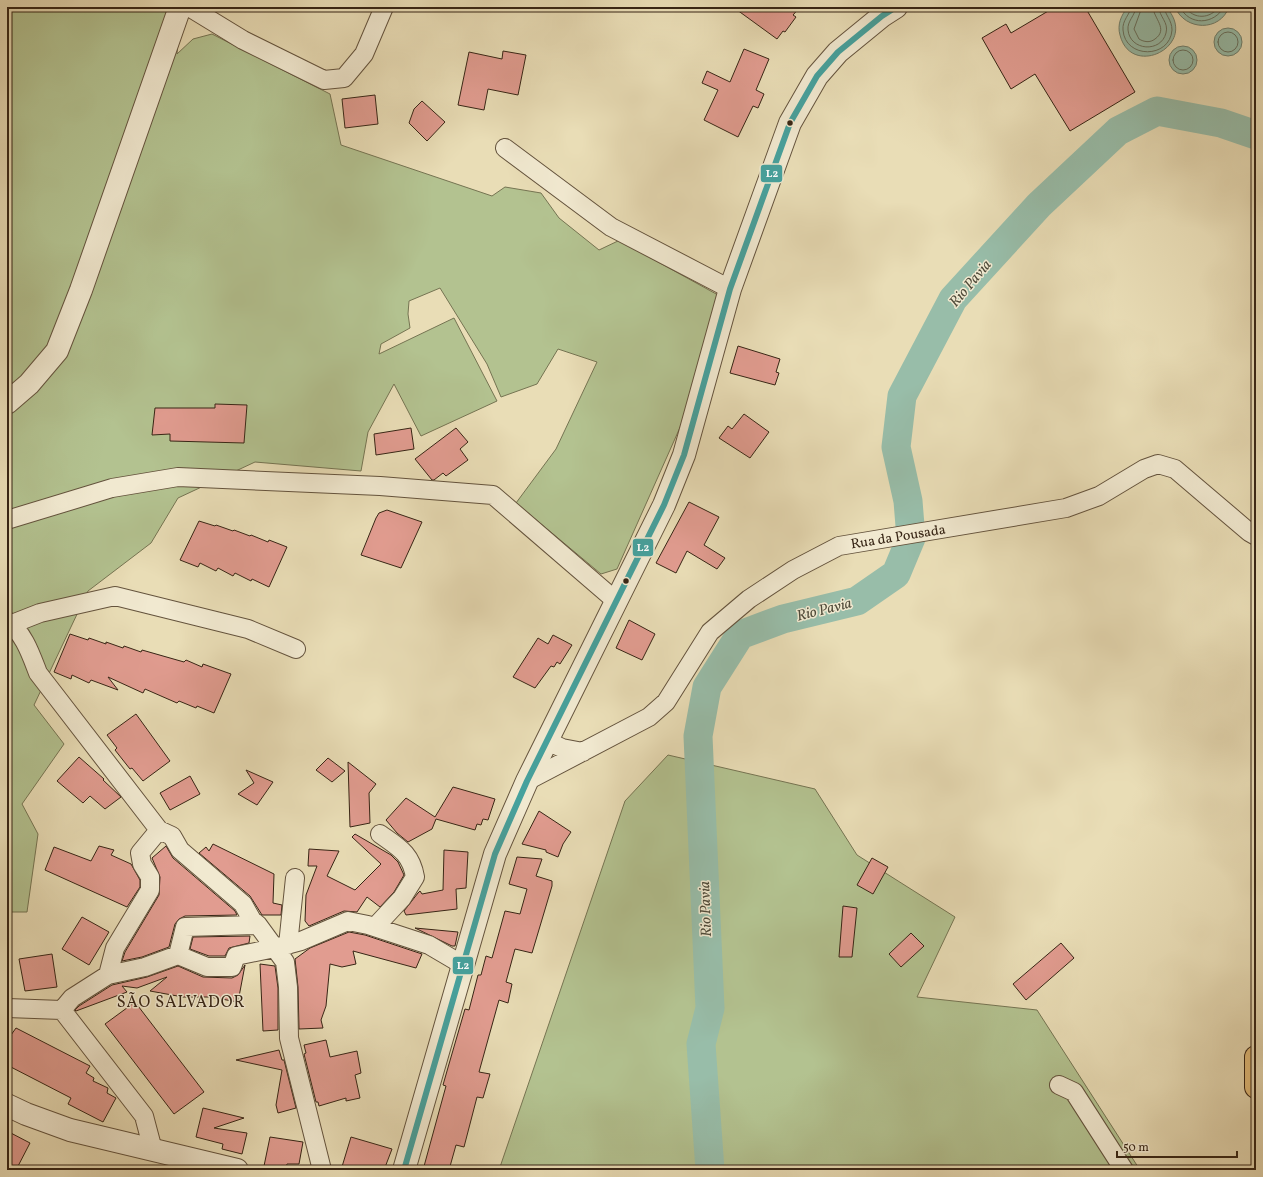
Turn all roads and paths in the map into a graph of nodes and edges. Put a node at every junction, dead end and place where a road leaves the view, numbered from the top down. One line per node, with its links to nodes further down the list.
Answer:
1 (180, 7): 7 (street)
2 (189, 7): 3 (street)
3 (384, 7)
4 (896, 7): 6 (street)
5 (505, 148): 6 (street)
6 (730, 289): 10 (street)
7 (7, 403)
8 (7, 520): 10 (street)
9 (1256, 536): 14 (street, Rua da Pousada)
10 (616, 601): 13 (street)
11 (10, 623): 12 (street); 16 (street)
12 (296, 649)
13 (547, 741): 14 (street); 15 (street)
14 (583, 752): 15 (street, Rua da Pousada)
15 (527, 781): 23 (street)
16 (159, 830): 19 (street); 24 (street)
17 (380, 834): 20 (street)
18 (295, 878): 21 (street)
19 (258, 925): 21 (street); 22 (street)
20 (375, 927): 21 (street); 23 (street)
21 (282, 947): 22 (street); 33 (street)
22 (178, 955): 24 (street)
23 (463, 965): 34 (street)
24 (108, 975): 26 (street)
25 (7, 1008): 26 (street)
26 (62, 1010): 31 (street)
27 (1256, 1057): 29 (main road)
28 (1059, 1085): 35 (street)
29 (1256, 1087)
30 (7, 1105): 31 (street)
31 (154, 1150): 32 (street)
32 (236, 1170)
33 (322, 1170)
34 (404, 1170)
35 (1124, 1170)

